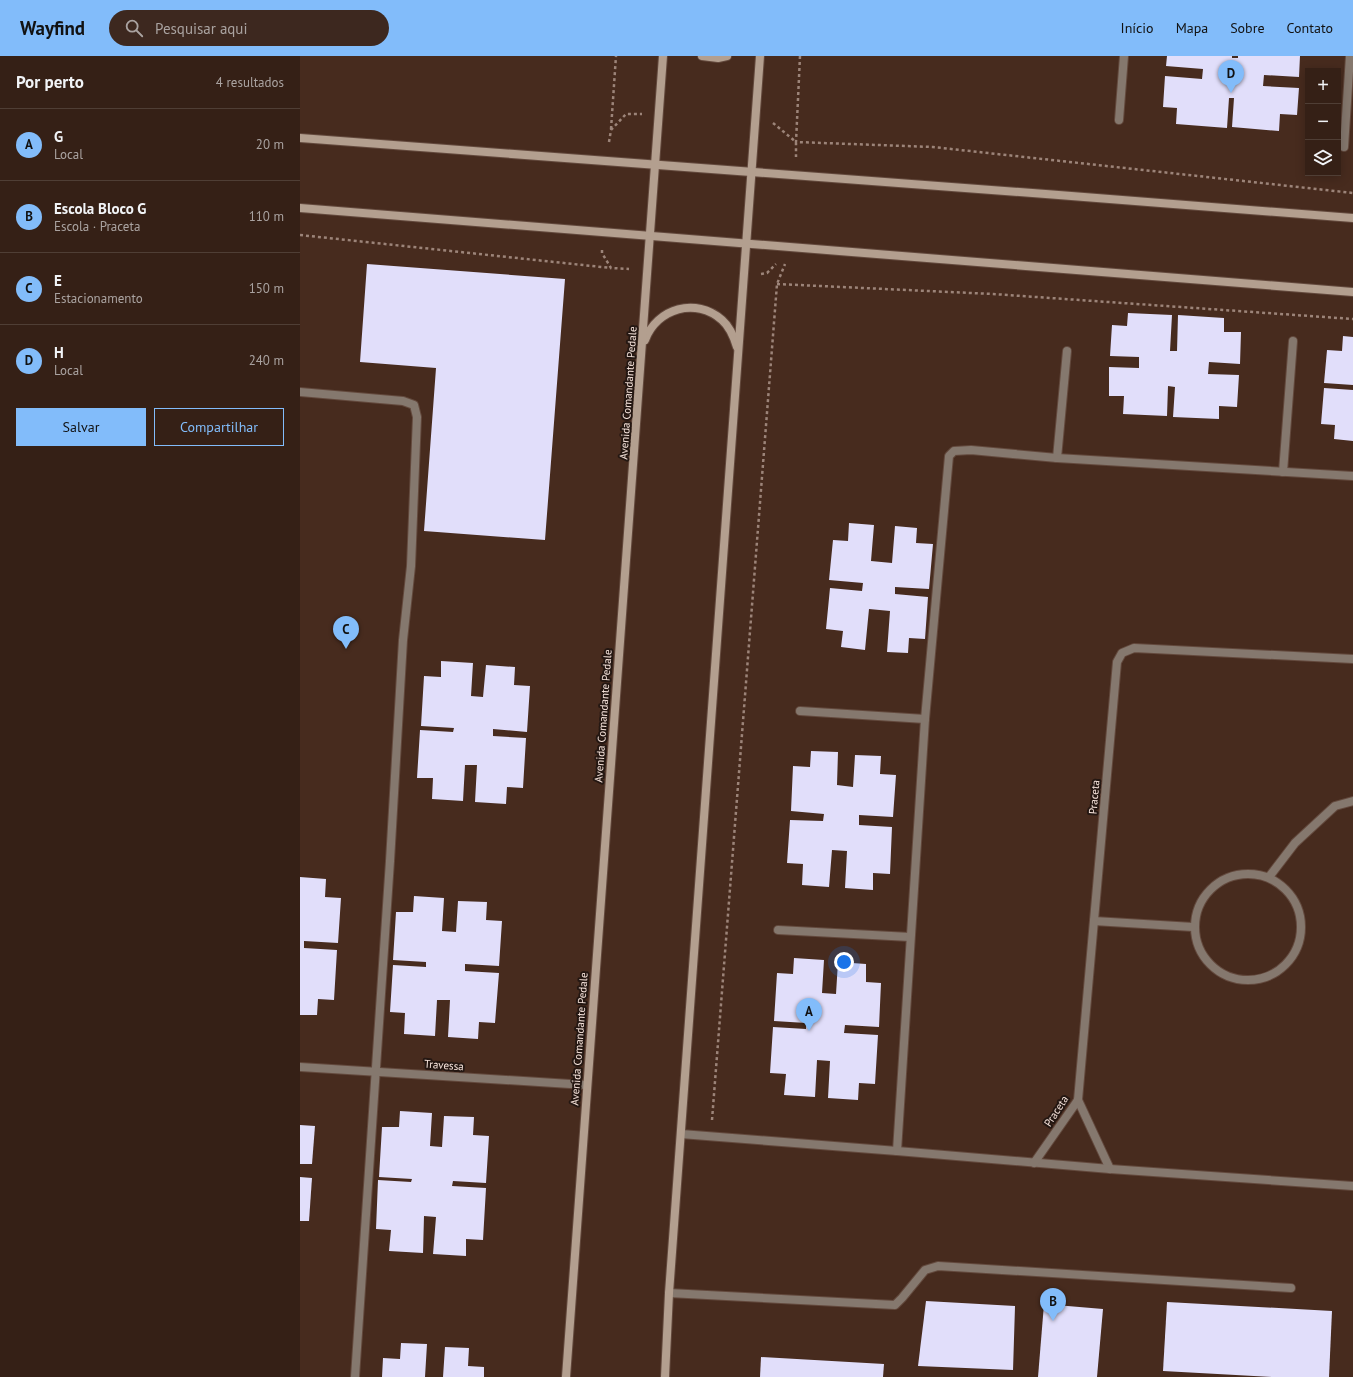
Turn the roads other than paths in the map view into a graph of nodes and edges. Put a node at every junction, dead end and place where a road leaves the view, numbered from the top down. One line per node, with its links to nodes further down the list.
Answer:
1 (663, 56): 10 (street, Avenida Comandante Pedale)
2 (702, 56): 3 (street)
3 (727, 56)
4 (760, 56): 11 (street)
5 (1124, 56): 7 (street)
6 (1350, 56): 9 (street)
7 (1119, 120)
8 (300, 138): 10 (street)
9 (1344, 147)
10 (656, 164): 11 (street); 14 (street, Avenida Comandante Pedale)
11 (751, 171): 13 (street); 15 (street)
12 (300, 208): 14 (street)
13 (1353, 218)
14 (650, 236): 15 (street); 19 (street, Avenida Comandante Pedale)
15 (746, 244): 16 (street); 20 (street)
16 (1353, 292)
17 (1293, 341): 23 (street)
18 (1067, 351): 22 (street)
19 (642, 355): 20 (street); 36 (street, Avenida Comandante Pedale)
20 (737, 365): 38 (street)
21 (300, 392): 35 (street)
22 (1058, 458): 23 (street); 27 (street)
23 (1283, 472): 24 (street)
24 (1353, 476)
25 (1353, 659): 30 (street, Praceta)
26 (800, 711): 27 (street)
27 (925, 719): 33 (street)
28 (1353, 801): 29 (street)
29 (1269, 877): 31 (street); 31 (street)
30 (1094, 921): 31 (street); 37 (street, Praceta)
31 (1193, 927)
32 (778, 930): 33 (street)
33 (910, 937): 39 (street)
34 (300, 1067): 35 (street, Travessa)
35 (376, 1072): 36 (street, Travessa); 45 (street)
36 (586, 1085): 46 (street, Avenida Comandante Pedale)
37 (1078, 1100): 40 (street, Praceta); 41 (street)
38 (681, 1134): 39 (street); 44 (street)
39 (897, 1151): 40 (street)
40 (1034, 1163): 41 (street)
41 (1110, 1169): 42 (street)
42 (1353, 1186)
43 (1291, 1288): 44 (street)
44 (669, 1293): 47 (street)
45 (355, 1377)
46 (566, 1377)
47 (665, 1377)

